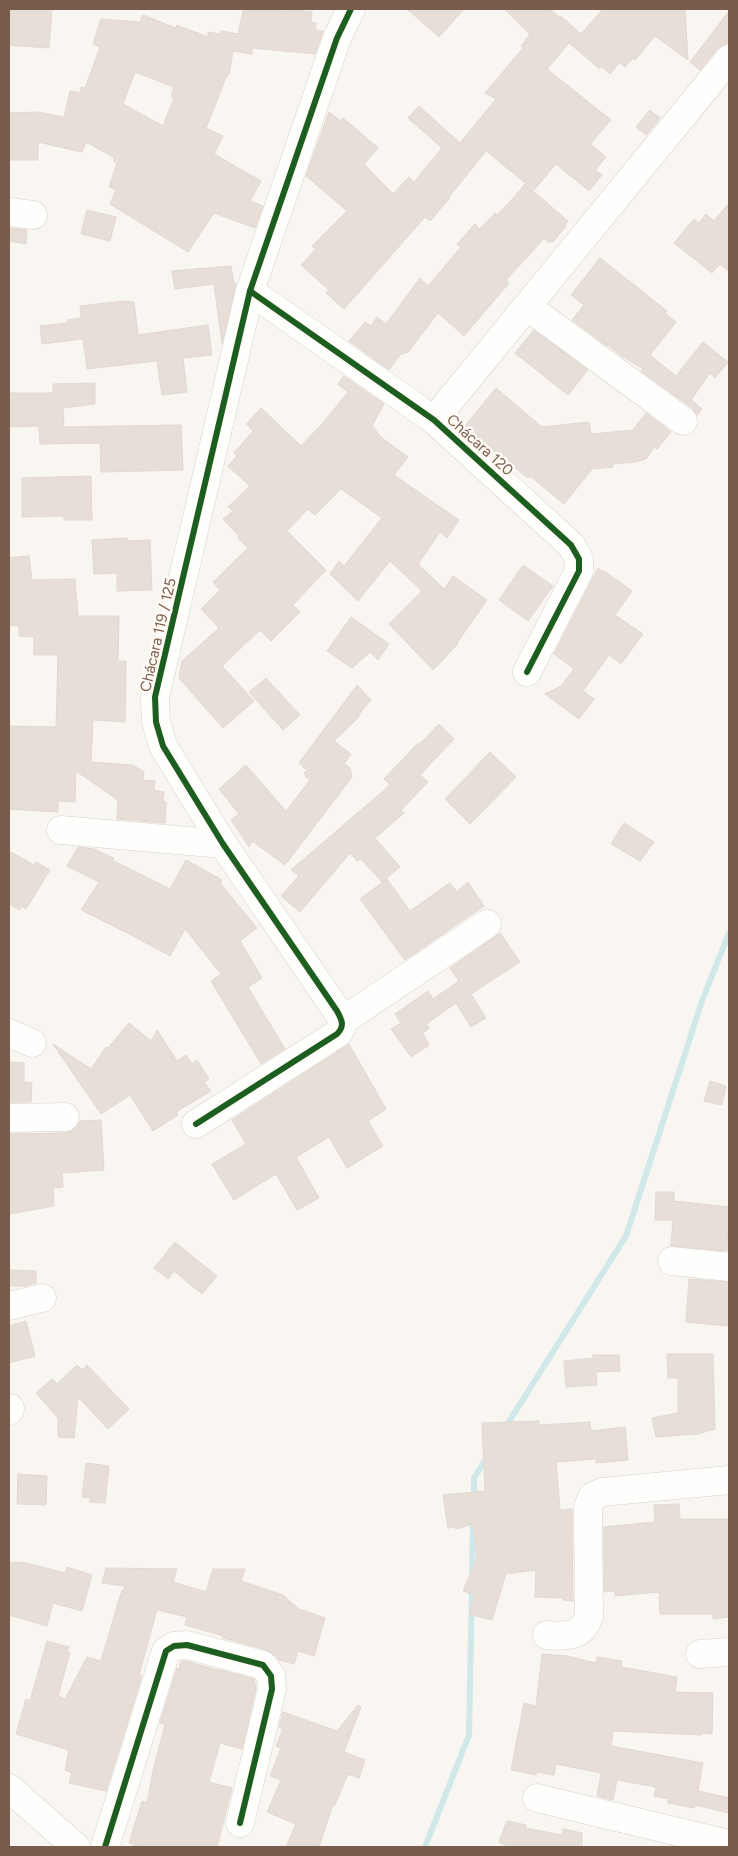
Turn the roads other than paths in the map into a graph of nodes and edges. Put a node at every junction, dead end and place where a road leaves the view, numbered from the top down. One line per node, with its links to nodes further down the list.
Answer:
1 (350, 9): 3 (street, Chácara 119 / 125)
2 (729, 59): 4 (street)
3 (250, 291): 5 (street, Chácara 120); 9 (street, Chácara 119 / 125)
4 (528, 308): 5 (street); 6 (street)
5 (434, 420): 7 (street, Chácara 120)
6 (683, 421)
7 (526, 672)
8 (61, 830): 9 (street)
9 (224, 844): 11 (street, Chácara 119 / 125)
10 (487, 924): 11 (street)
11 (342, 1025): 14 (street)
12 (65, 1117): 13 (street)
13 (9, 1118)
14 (196, 1124)
15 (672, 1261): 16 (street)
16 (729, 1267)
17 (42, 1298): 18 (street)
18 (9, 1306)
19 (729, 1480): 20 (street)
20 (548, 1635)
21 (729, 1652): 22 (street)
22 (700, 1654)
23 (9, 1788): 27 (street)
24 (537, 1798): 26 (street)
25 (240, 1823): 28 (street)
26 (729, 1844)
27 (76, 1847)
28 (105, 1847)

